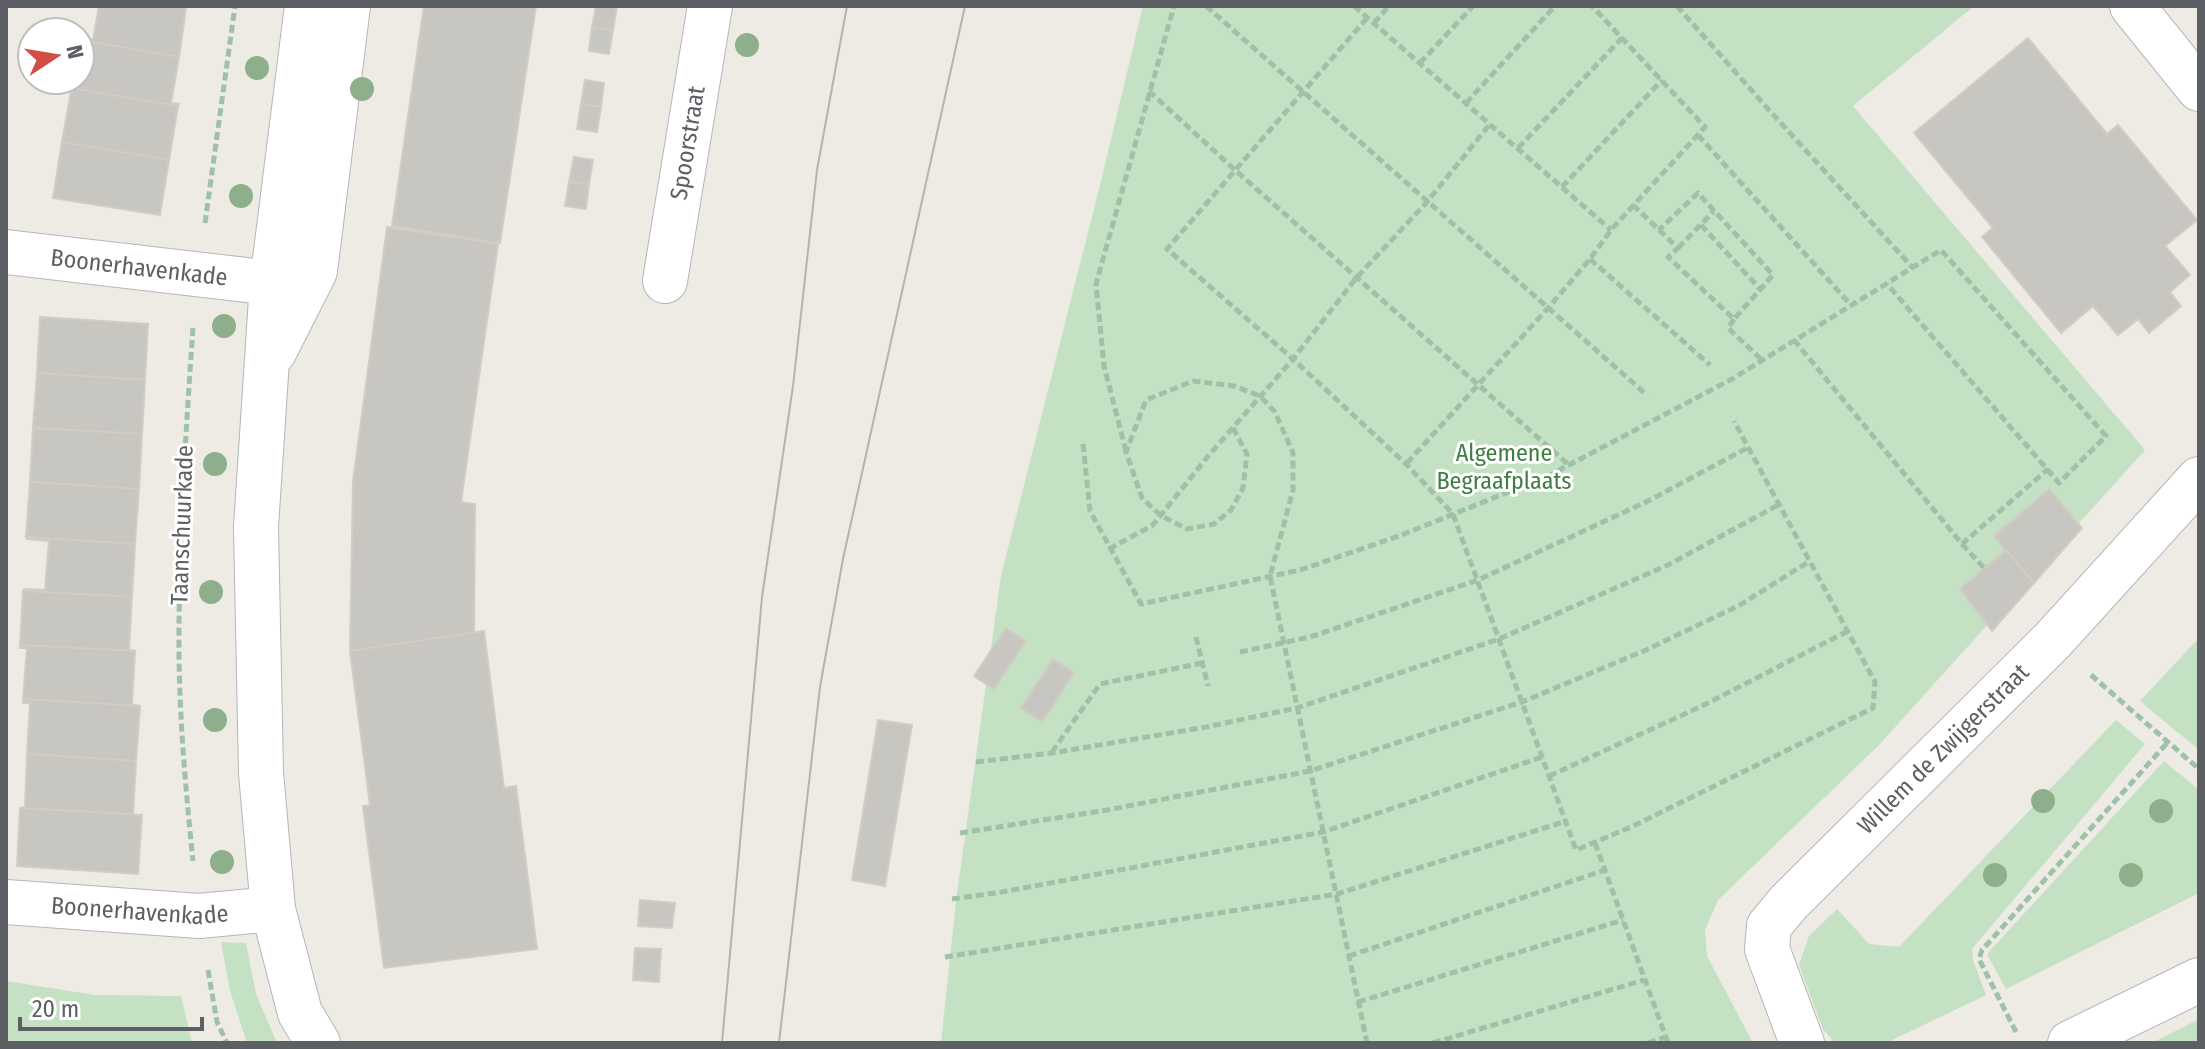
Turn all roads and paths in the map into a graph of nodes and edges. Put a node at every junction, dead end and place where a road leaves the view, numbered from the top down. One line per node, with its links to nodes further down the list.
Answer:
1 (235, 6): 38 (path, Taanschuurkade)
2 (307, 6): 41 (street)
3 (348, 6): 51 (street)
4 (710, 6): 40 (street, Spoorstraat)
5 (1174, 6): 20 (path)
6 (1206, 6): 21 (path)
7 (1354, 6): 14 (path)
8 (1389, 6): 15 (path)
9 (1473, 6): 17 (path)
10 (1555, 6): 22 (path)
11 (1592, 6): 16 (path)
12 (1677, 6): 37 (path)
13 (2132, 6): 19 (street)
14 (1367, 18): 15 (path); 21 (path)
15 (1374, 23): 17 (path)
16 (1622, 38): 18 (path); 25 (path)
17 (1420, 63): 22 (path)
18 (1662, 80): 24 (path); 27 (path)
19 (2199, 89)
20 (1149, 91): 26 (path); 59 (path)
21 (1303, 93): 26 (path); 28 (path)
22 (1466, 103): 23 (path)
23 (1490, 124): 25 (path); 28 (path)
24 (1698, 135): 29 (path); 44 (path)
25 (1518, 148): 27 (path)
26 (1235, 170): 39 (path); 48 (path)
27 (1562, 187): 32 (path)
28 (1427, 202): 39 (path); 45 (path)
29 (1633, 205): 32 (path); 33 (path)
30 (1714, 211): 31 (path); 33 (path); 43 (path)
31 (1701, 225): 34 (path); 43 (path)
32 (1611, 230): 36 (path)
33 (1659, 230): 34 (path)
34 (1678, 248): 46 (path)
35 (7, 251): 38 (street, Boonerhavenkade)
36 (1590, 259): 45 (path); 50 (path)
37 (1913, 268): 42 (path); 62 (path)
38 (200, 274): 41 (street, Boonerhavenkade); 99 (path, Taanschuurkade)
39 (1357, 277): 48 (path); 52 (path)
40 (665, 281)
41 (272, 283): 51 (street)
42 (1887, 284): 44 (path); 62 (path)
43 (1761, 290): 46 (path)
44 (1851, 305): 47 (path)
45 (1549, 307): 52 (path); 53 (path)
46 (1734, 319): 49 (path)
47 (1794, 340): 49 (path); 67 (path)
48 (1293, 359): 54 (path); 60 (path)
49 (1762, 360): 61 (path)
50 (1710, 365)
51 (267, 367): 98 (street)
52 (1478, 383): 60 (path); 61 (path)
53 (1647, 395)
54 (1260, 396): 56 (path); 59 (path); 71 (path)
55 (1734, 421): 58 (path)
56 (1233, 428): 66 (path); 66 (path)
57 (1083, 444): 68 (path)
58 (1749, 447): 64 (path); 72 (path)
59 (1126, 452): 66 (path)
60 (1406, 464): 65 (path)
61 (1569, 465): 65 (path)
62 (2048, 469): 67 (path)
63 (2199, 479): 76 (street, Willem de Zwijgerstraat)
64 (1780, 504): 69 (path); 75 (path)
65 (1453, 514): 71 (path); 72 (path)
66 (1160, 515): 68 (path)
67 (1962, 544): 70 (path)
68 (1109, 549): 71 (path)
69 (1810, 561): 73 (path); 81 (path)
70 (1985, 569)
71 (1270, 576): 77 (path)
72 (1478, 580): 75 (path); 77 (path)
73 (1848, 631): 89 (path); 93 (path)
74 (1196, 637): 79 (path)
75 (1499, 639): 81 (path); 82 (path)
76 (2052, 641): 83 (path); 112 (street, Willem de Zwijgerstraat)
77 (1284, 642): 78 (path); 82 (path)
78 (1240, 652)
79 (1202, 663): 80 (path); 84 (path)
80 (1208, 686)
81 (1522, 702): 85 (path); 88 (path)
82 (1297, 708): 84 (path); 88 (path)
83 (2168, 742): 87 (path); 113 (path)
84 (1052, 753): 86 (path)
85 (1542, 757): 89 (path); 91 (path)
86 (976, 762)
87 (2199, 769)
88 (1310, 771): 91 (path); 92 (path)
89 (1549, 776): 90 (path)
90 (1566, 821): 93 (path); 95 (path)
91 (1323, 832): 95 (path); 96 (path)
92 (960, 833)
93 (1595, 843): 94 (path)
94 (1605, 870): 100 (path); 101 (path)
95 (1337, 894): 101 (path); 102 (path)
96 (952, 899)
97 (6, 902): 99 (street, Boonerhavenkade)
98 (273, 909): 99 (street, Boonerhavenkade); 108 (street)
99 (199, 916): 107 (path, Taanschuurkade)
100 (1623, 920): 103 (path); 105 (path)
101 (1349, 956): 105 (path)
102 (945, 957)
103 (1644, 980): 106 (path); 110 (path)
104 (2199, 980): 114 (street)
105 (1358, 1002): 109 (path)
106 (1667, 1040): 111 (path)
107 (227, 1043)
108 (318, 1043)
109 (1367, 1043)
110 (1433, 1043)
111 (1648, 1043)
112 (1802, 1043)
113 (2022, 1043)
114 (2070, 1043)

